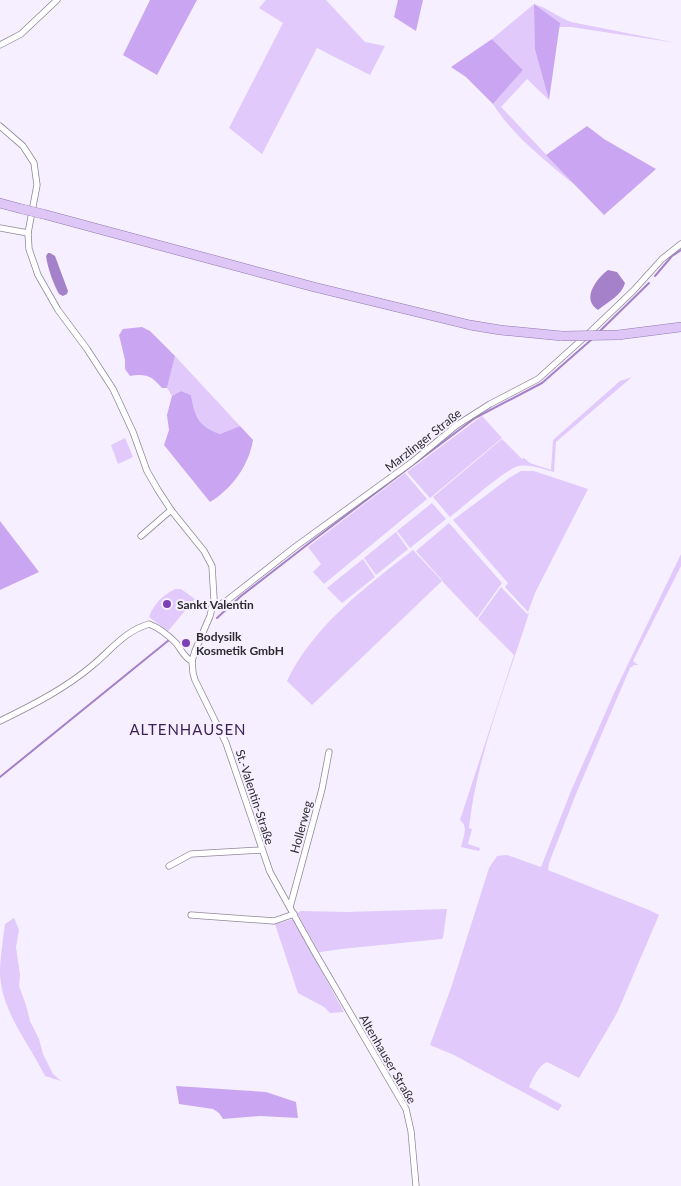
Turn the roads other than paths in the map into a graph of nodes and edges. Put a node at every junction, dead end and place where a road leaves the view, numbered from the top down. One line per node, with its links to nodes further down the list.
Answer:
1 (57, 0): 2 (street)
2 (0, 45)
3 (0, 126): 6 (street)
4 (0, 203): 8 (main road, bridge)
5 (0, 228): 6 (street)
6 (28, 233): 9 (street)
7 (681, 244): 11 (street, Marzlinger Straße)
8 (681, 327)
9 (171, 510): 10 (street); 11 (street)
10 (141, 536)
11 (212, 607): 12 (street)
12 (192, 661): 13 (street); 15 (street, St.-Valentin-Straße)
13 (0, 721)
14 (329, 752): 17 (street, Hollerweg)
15 (262, 850): 16 (street); 17 (street, St.-Valentin-Straße)
16 (169, 866)
17 (290, 907): 18 (street, St.-Valentin-Straße)
18 (294, 914): 19 (street); 20 (street, St.-Valentin-Straße)
19 (191, 915)
20 (314, 951): 21 (street, Altenhauser Straße)
21 (416, 1186)

